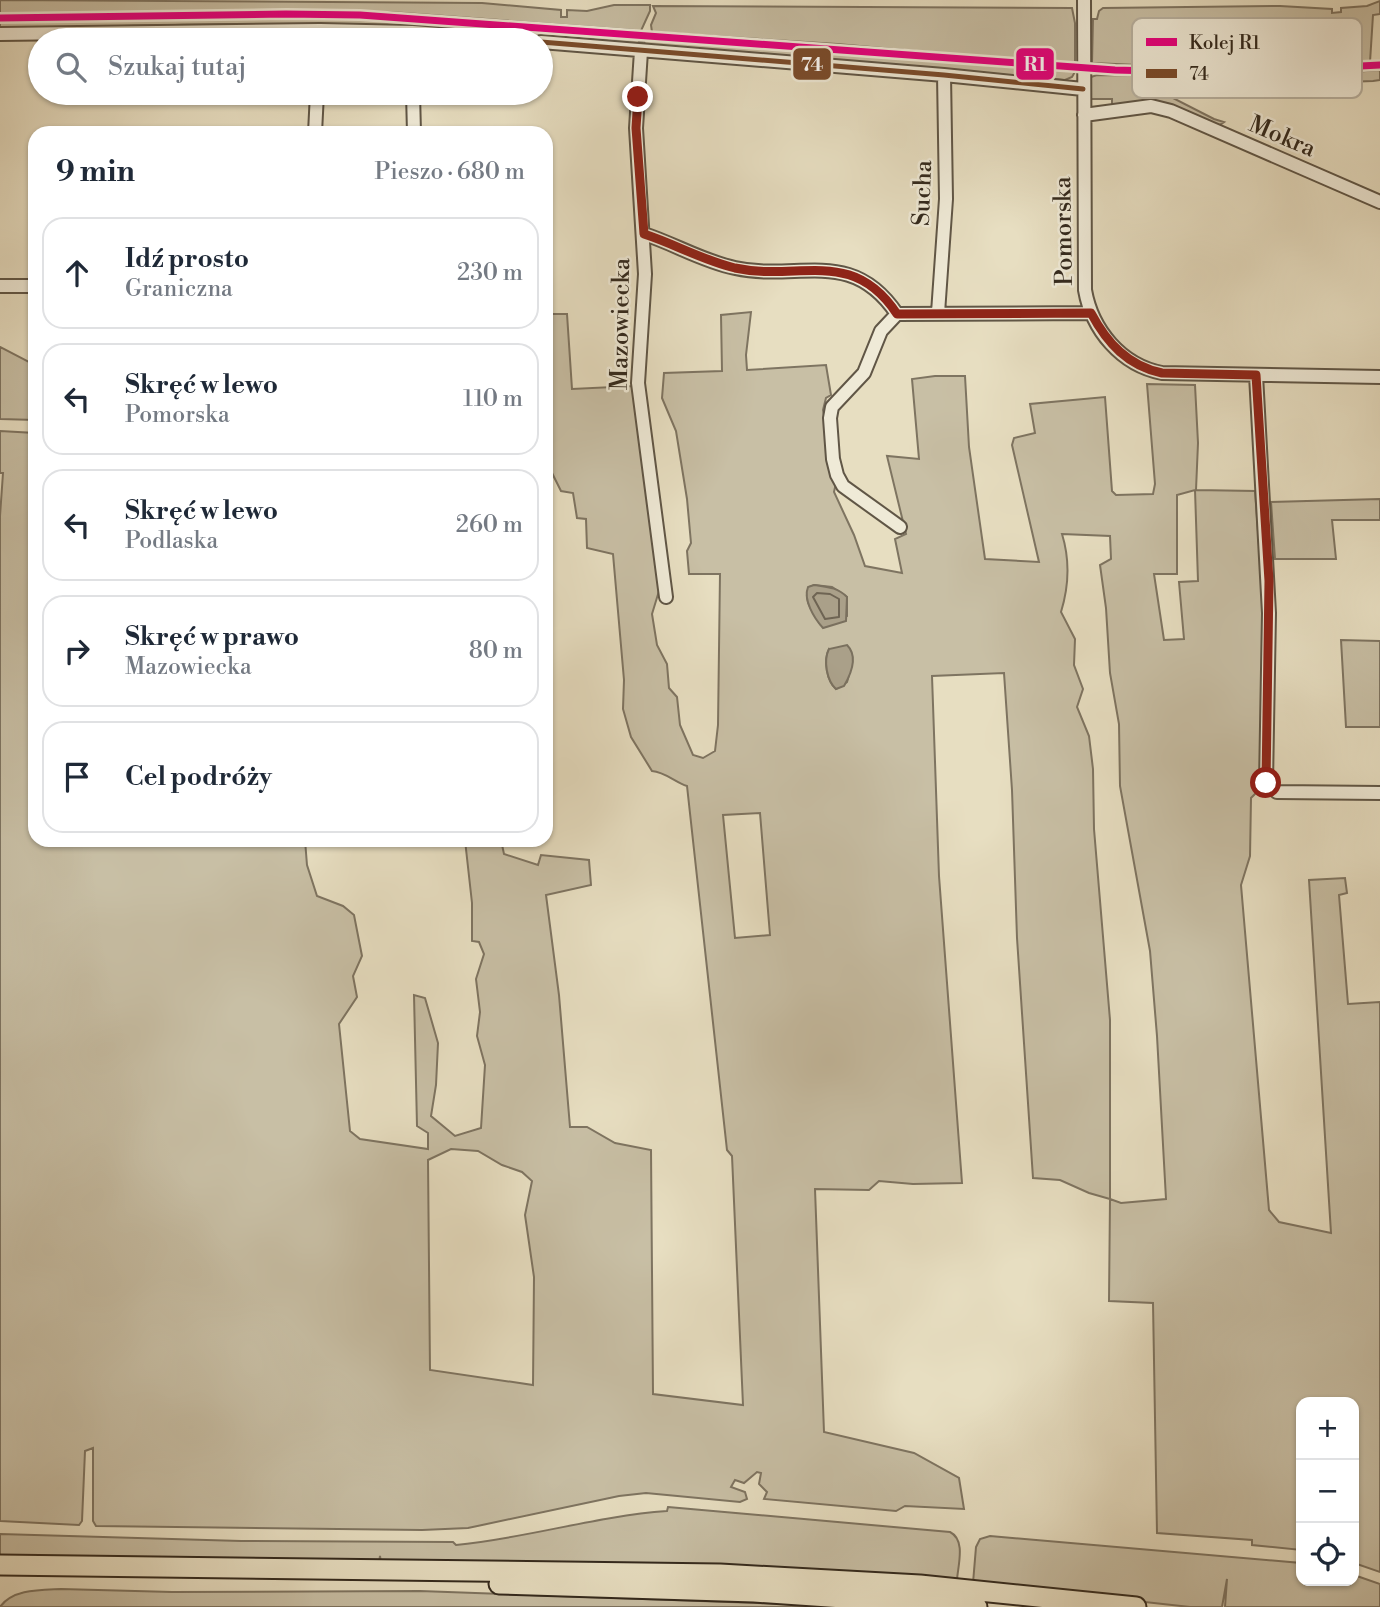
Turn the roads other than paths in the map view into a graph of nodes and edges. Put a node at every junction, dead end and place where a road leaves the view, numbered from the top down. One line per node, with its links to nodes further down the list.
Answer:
1 (1084, 0): 7 (street, Pomorska)
2 (0, 34): 3 (street)
3 (28, 34)
4 (553, 43): 5 (street)
5 (641, 51): 6 (street); 14 (street, Mazowiecka)
6 (944, 75): 7 (street); 17 (street, Sucha)
7 (1083, 89): 10 (street, Pomorska)
8 (316, 105): 11 (street)
9 (413, 105): 12 (street)
10 (1084, 115): 13 (street, Mokra); 18 (street, Pomorska)
11 (315, 126)
12 (414, 126)
13 (1380, 202)
14 (644, 234): 19 (street); 23 (street, Mazowiecka)
15 (0, 286): 16 (street)
16 (28, 286)
17 (938, 313): 18 (street); 19 (street)
18 (1091, 313): 20 (street, Pomorska)
19 (897, 314): 22 (street)
20 (1256, 375): 21 (street, Pomorska); 24 (street)
21 (1380, 377)
22 (900, 527)
23 (666, 597)
24 (1380, 793)
25 (0, 1565): 28 (main road)
26 (0, 1576): 27 (main road)
27 (976, 1607)
28 (1136, 1607)

